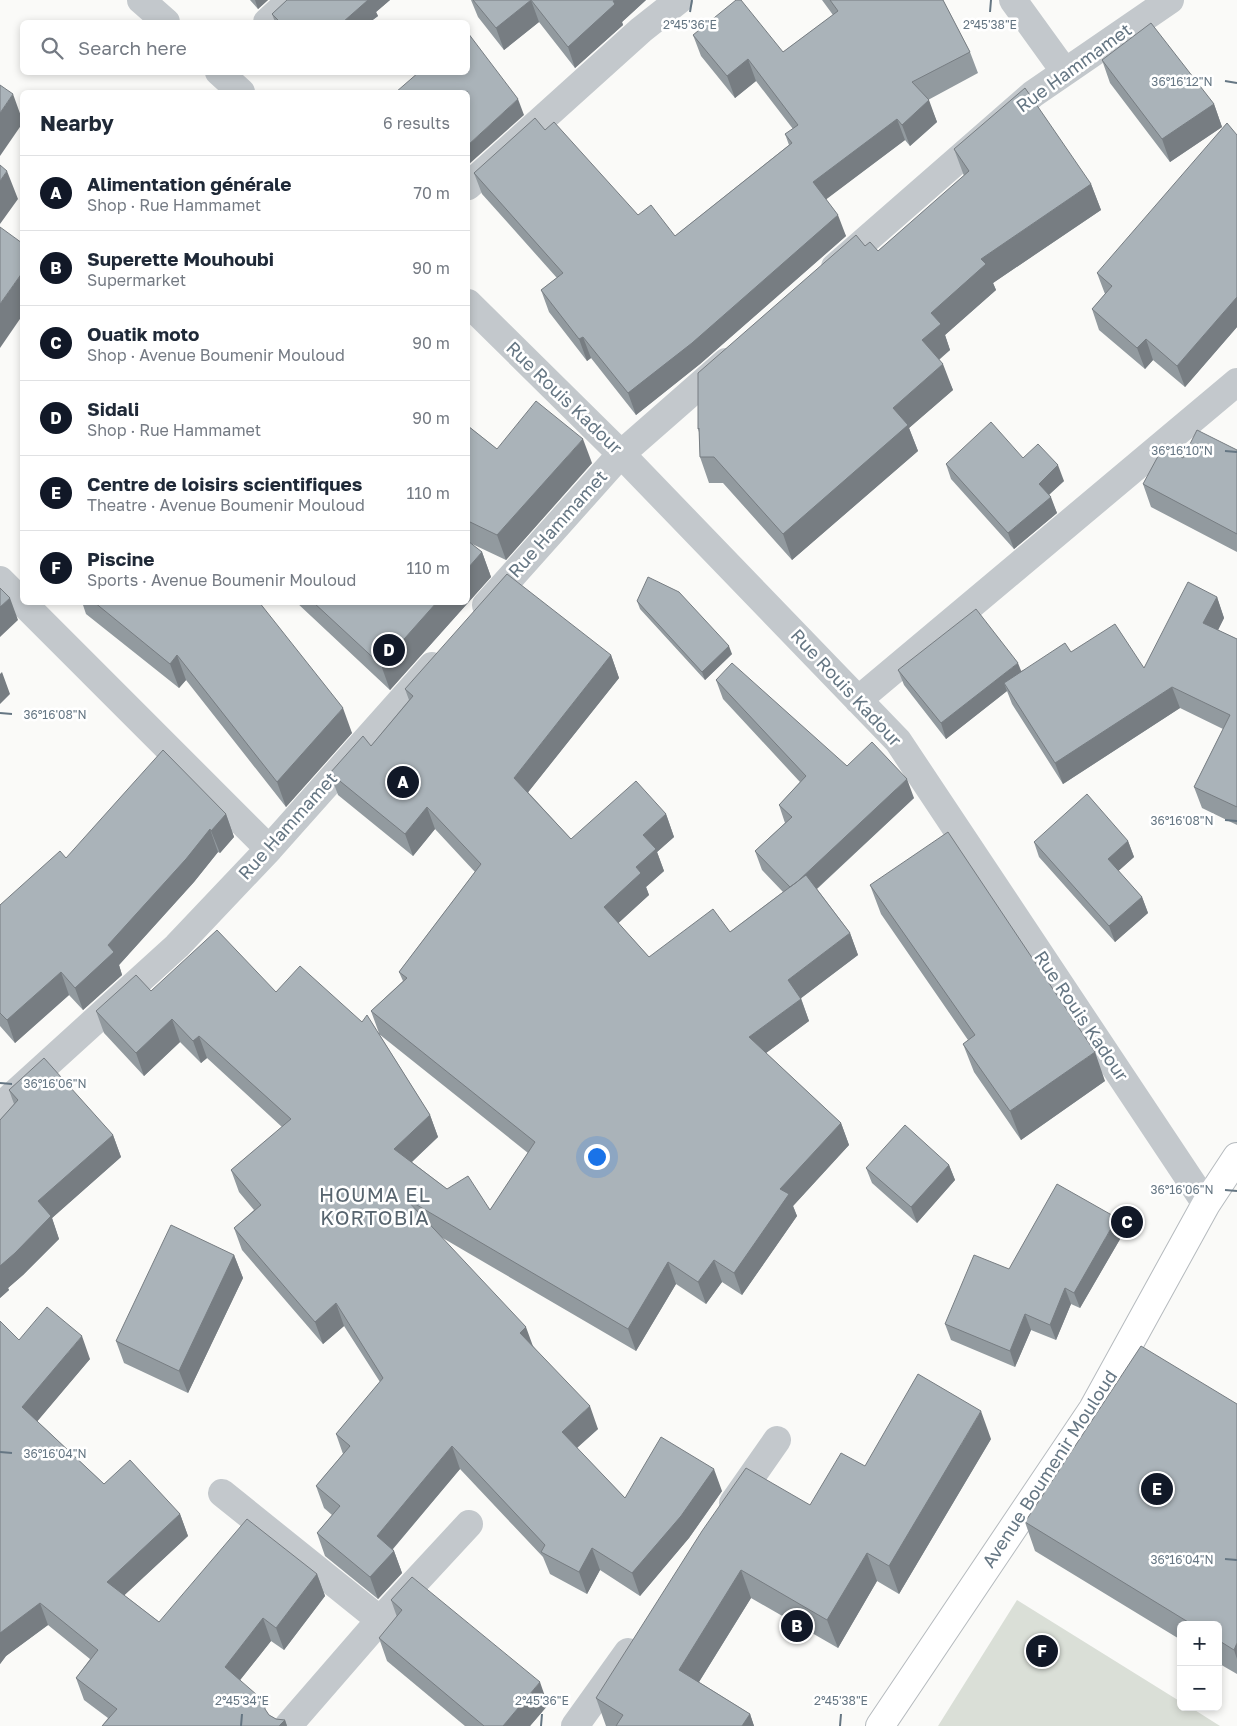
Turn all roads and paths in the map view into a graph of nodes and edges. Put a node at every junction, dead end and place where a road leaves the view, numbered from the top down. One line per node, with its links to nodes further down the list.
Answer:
1 (141, 0): 6 (street)
2 (292, 0): 7 (street)
3 (679, 0): 11 (street)
4 (1013, 0): 8 (street)
5 (1170, 0): 8 (street, Rue Hammamet)
6 (164, 20)
7 (269, 20)
8 (1066, 72): 12 (street, Rue Hammamet)
9 (222, 75): 10 (street)
10 (239, 90)
11 (470, 184)
12 (816, 284)
13 (470, 305): 16 (street, Rue Rouis Kadour)
14 (741, 349): 16 (street, Rue Hammamet)
15 (1237, 382): 22 (street)
16 (621, 454): 20 (street, Rue Hammamet); 22 (street, Rue Rouis Kadour)
17 (0, 580): 18 (street)
18 (20, 600)
19 (25, 605): 23 (street)
20 (468, 625)
21 (448, 648): 23 (street, Rue Hammamet)
22 (858, 700): 26 (street, Rue Rouis Kadour)
23 (269, 849): 24 (street, Rue Hammamet)
24 (0, 1107)
25 (1237, 1157): 26 (main road, Avenue Boumenir Mouloud)
26 (1206, 1204): 35 (main road, Avenue Boumenir Mouloud)
27 (777, 1440): 29 (street)
28 (222, 1493): 31 (street)
29 (720, 1521)
30 (469, 1524): 31 (street)
31 (380, 1620): 33 (street)
32 (640, 1634): 34 (street)
33 (288, 1726)
34 (574, 1726)
35 (880, 1726)

